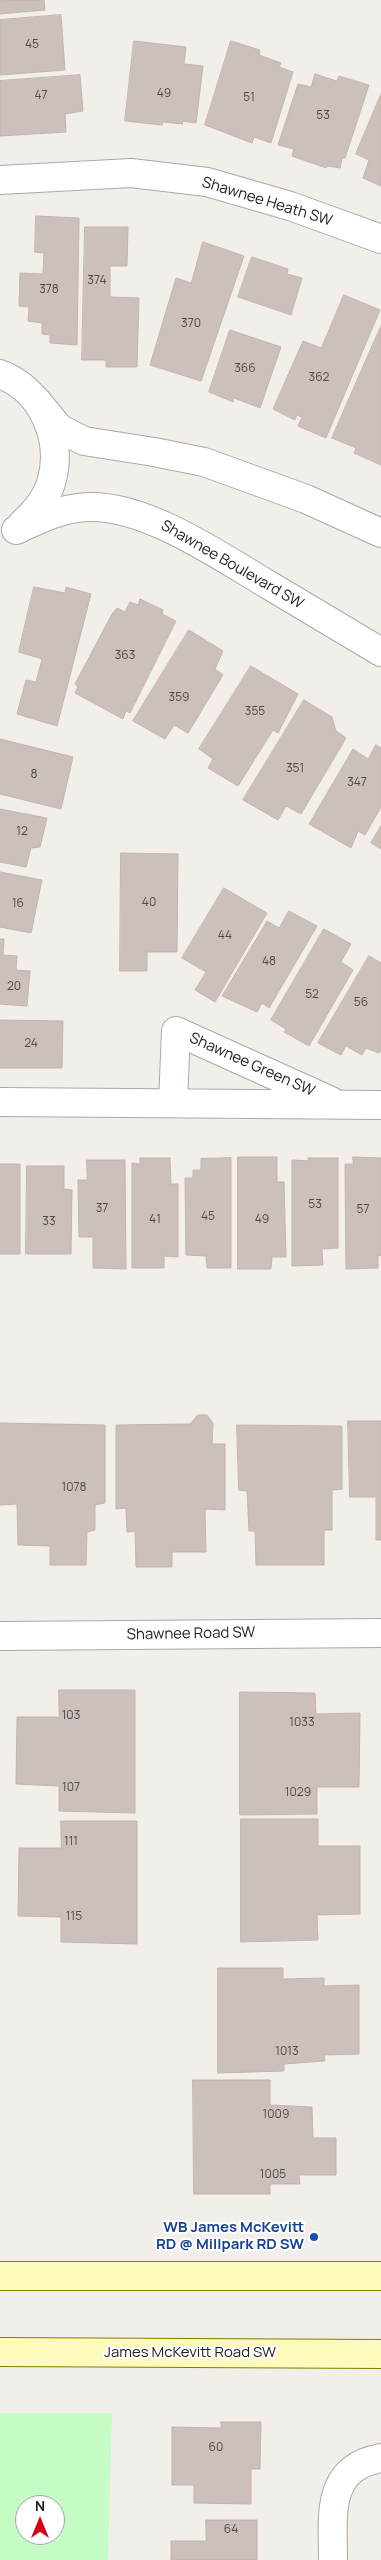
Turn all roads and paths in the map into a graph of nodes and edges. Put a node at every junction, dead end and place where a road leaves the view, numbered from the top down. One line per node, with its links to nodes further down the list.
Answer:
1 (0, 180): 2 (street, Shawnee Heath SW)
2 (381, 239)
3 (1, 373): 4 (street)
4 (37, 402): 5 (street); 6 (street)
5 (381, 533)
6 (7, 536): 7 (street, Shawnee Boulevard SW)
7 (381, 652)
8 (0, 1102): 9 (street, Shawnee Green SW)
9 (173, 1104): 10 (street, Shawnee Green SW); 10 (street, Shawnee Green SW)
10 (339, 1105): 11 (street, Shawnee Green SW)
11 (381, 1105)
12 (381, 1634): 13 (street, Shawnee Road SW)
13 (0, 1636)
14 (0, 2276): 15 (main road)
15 (381, 2276)
16 (0, 2352): 17 (main road, James McKevitt Road SW)
17 (381, 2354)
18 (381, 2458): 19 (street)
19 (333, 2560)

